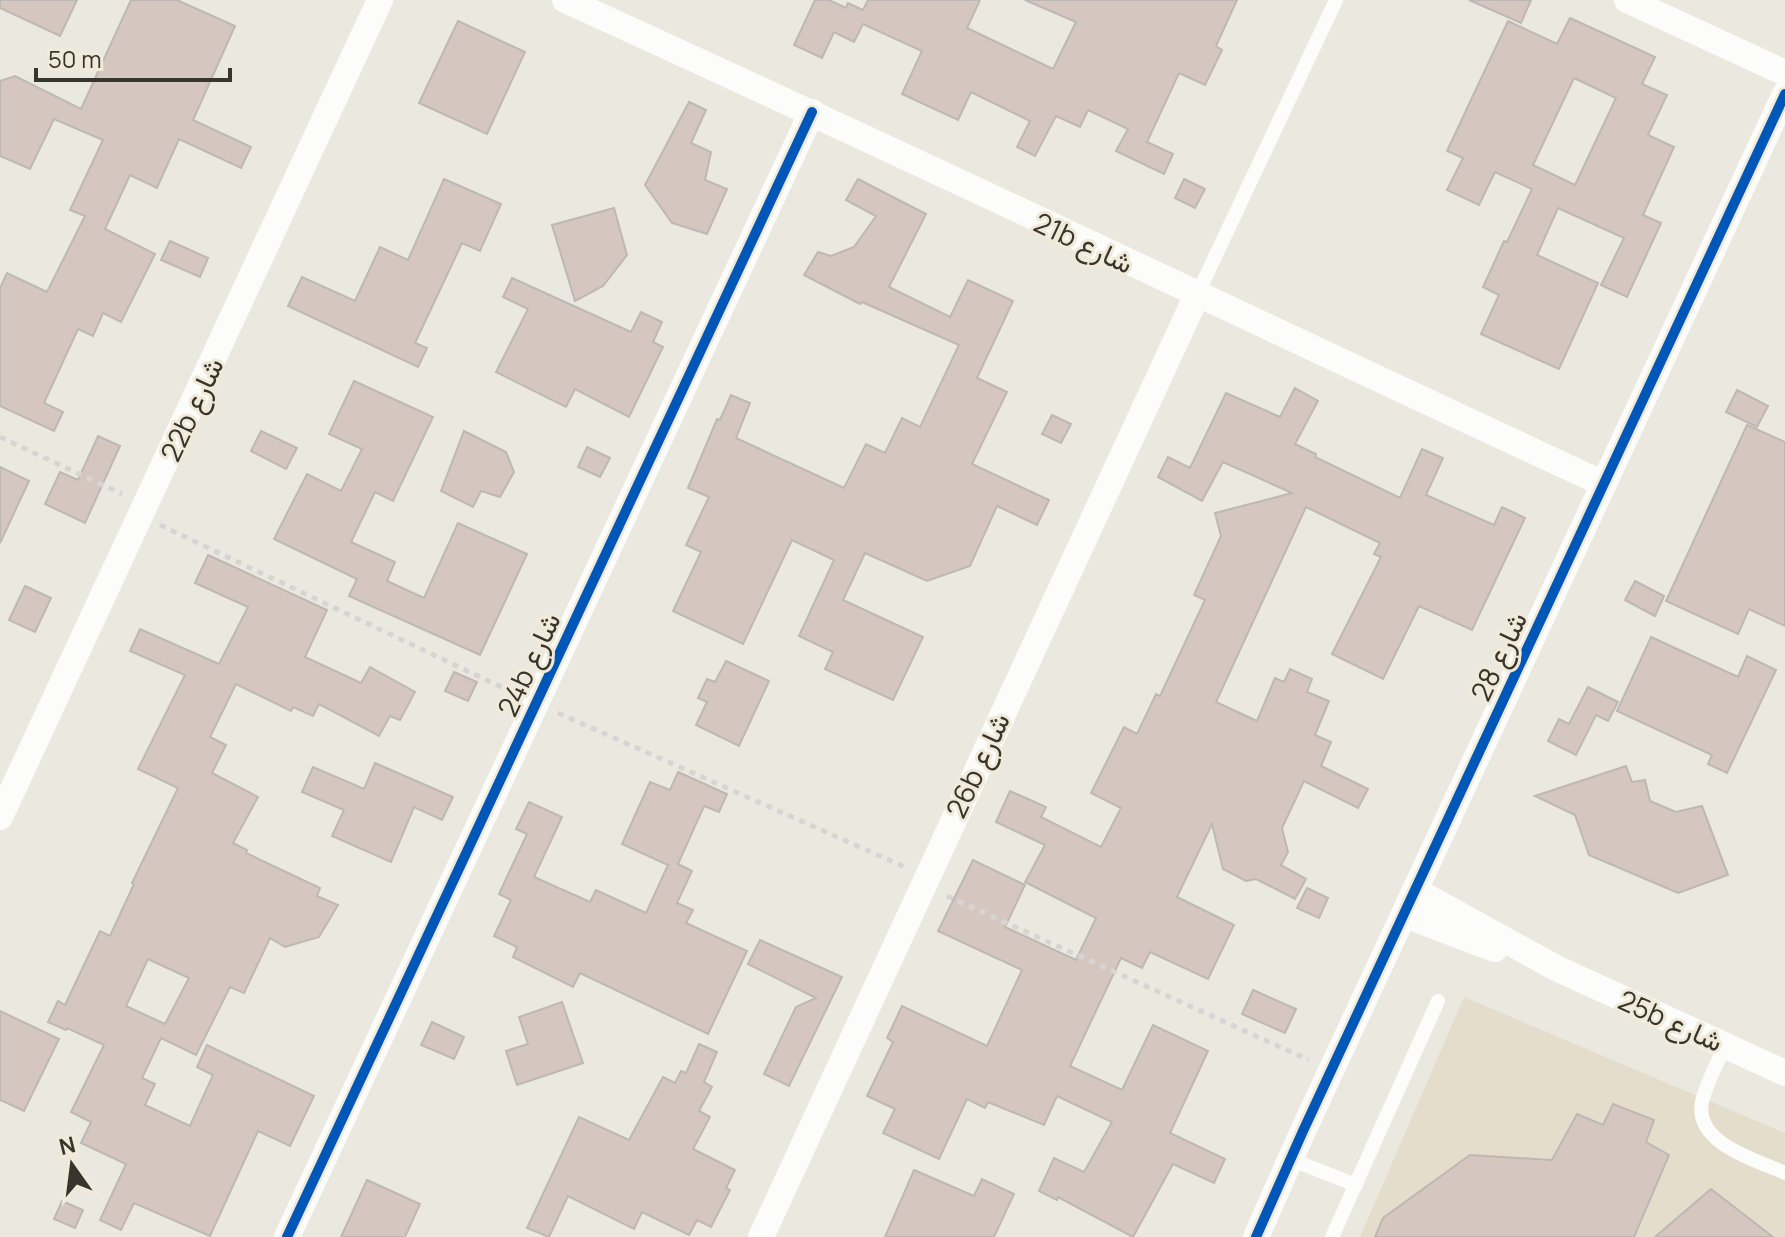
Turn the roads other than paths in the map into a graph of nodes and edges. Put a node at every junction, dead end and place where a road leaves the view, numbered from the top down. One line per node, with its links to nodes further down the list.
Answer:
1 (380, 0): 10 (street, 22b شارع)
2 (565, 0): 7 (street, 21b شارع)
3 (1336, 0): 8 (lane)
4 (1627, 0): 5 (street)
5 (1785, 73)
6 (1785, 94): 9 (street, شارع 28)
7 (812, 112): 8 (street, 21b شارع); 20 (street, 24b شارع)
8 (1197, 295): 9 (street, 21b شارع); 21 (street, 26b شارع)
9 (1604, 484): 11 (street, شارع 28)
10 (0, 817)
11 (1416, 891): 12 (street, شارع 28); 13 (street, 25b شارع)
12 (1405, 915): 13 (street, 25b شارع); 17 (street, شارع 28)
13 (1556, 968): 15 (street, 25b شارع)
14 (1438, 1001): 19 (lane)
15 (1725, 1045): 16 (street, 25b شارع); 18 (lane)
16 (1785, 1073)
17 (1290, 1159): 19 (lane); 22 (street, شارع 28)
18 (1785, 1173)
19 (1356, 1185): 23 (lane)
20 (287, 1237)
21 (761, 1237)
22 (1256, 1237)
23 (1332, 1237)

